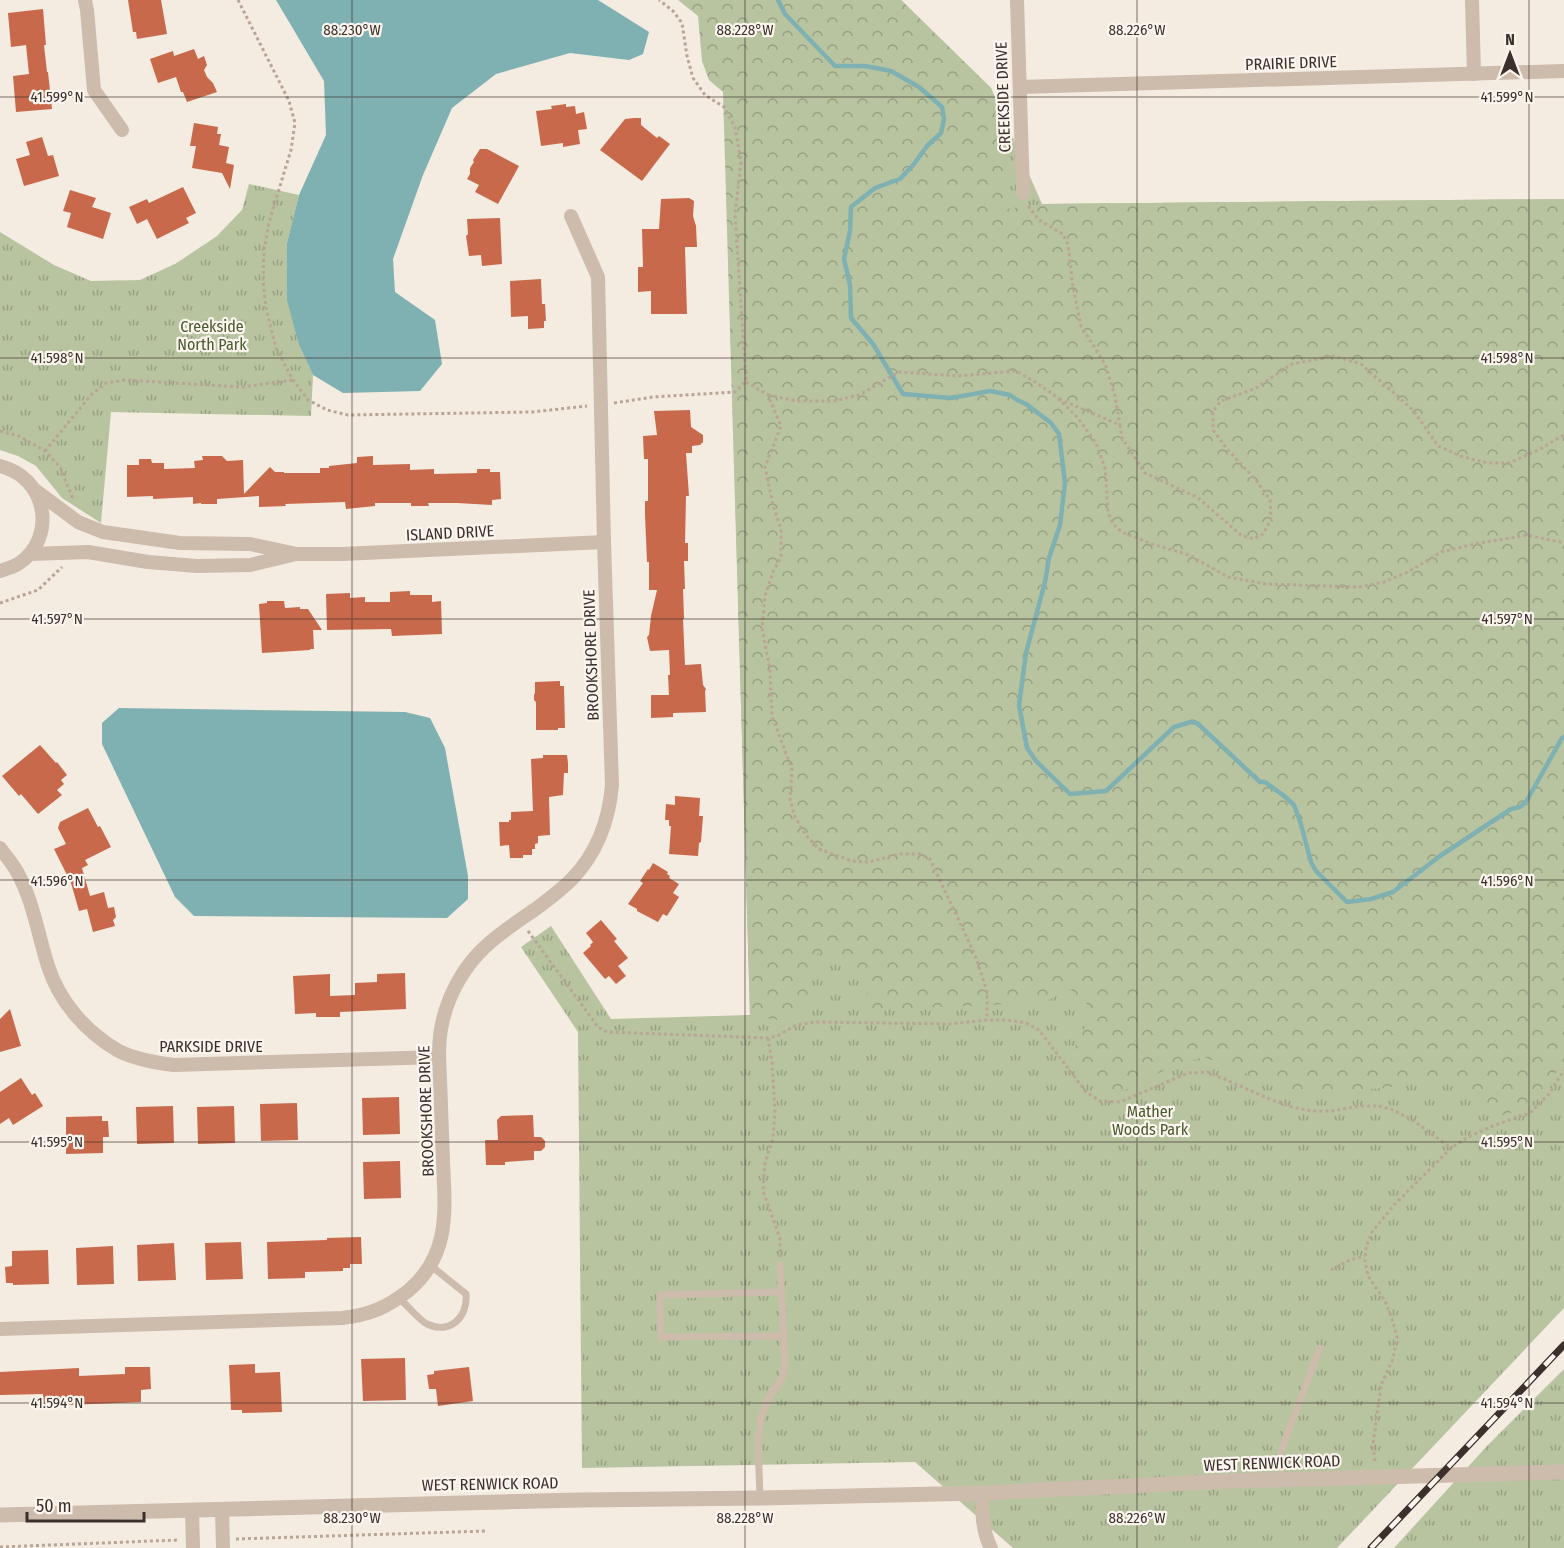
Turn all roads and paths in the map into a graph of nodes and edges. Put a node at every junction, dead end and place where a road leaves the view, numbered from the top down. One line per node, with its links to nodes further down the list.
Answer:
1 (85, 0): 9 (street)
2 (238, 0): 12 (path)
3 (659, 0): 13 (path)
4 (1017, 0): 8 (street, CREEKSIDE DRIVE)
5 (1472, 0): 7 (street)
6 (1564, 71): 7 (street, PRAIRIE DRIVE)
7 (1474, 74): 8 (street, PRAIRIE DRIVE)
8 (1020, 87): 10 (street, CREEKSIDE DRIVE)
9 (122, 130)
10 (1023, 193): 17 (path)
11 (570, 216): 16 (street, BROOKSHORE DRIVE)
12 (293, 380): 16 (path); 20 (path)
13 (746, 381): 14 (path); 16 (path)
14 (768, 394): 15 (path); 33 (path)
15 (1058, 398): 17 (path); 25 (path)
16 (602, 405): 24 (street, BROOKSHORE DRIVE)
17 (1120, 425): 19 (path)
18 (0, 431): 20 (path)
19 (1564, 435)
20 (45, 451): 23 (path)
21 (0, 466): 22 (street, ISLAND DRIVE)
22 (35, 490): 26 (street); 27 (street, ISLAND DRIVE)
23 (74, 503)
24 (604, 542): 27 (street, ISLAND DRIVE); 35 (street, BROOKSHORE DRIVE)
25 (1564, 543)
26 (30, 554): 27 (street, ISLAND DRIVE); 29 (street)
27 (297, 554)
28 (65, 563): 30 (path)
29 (0, 571)
30 (0, 603)
31 (0, 848): 35 (street, PARKSIDE DRIVE)
32 (526, 927): 34 (path)
33 (987, 1020): 34 (path); 37 (path)
34 (768, 1038): 40 (path)
35 (439, 1057): 39 (street, BROOKSHORE DRIVE)
36 (1564, 1070): 37 (path)
37 (1451, 1149): 38 (path)
38 (1365, 1256): 41 (path); 47 (path)
39 (429, 1265): 43 (street, BROOKSHORE DRIVE); 43 (lane)
40 (780, 1265): 42 (lane)
41 (1331, 1270)
42 (782, 1292): 45 (lane); 45 (lane)
43 (399, 1298): 44 (street, BROOKSHORE DRIVE)
44 (0, 1329)
45 (783, 1336): 51 (lane)
46 (1320, 1348): 49 (lane)
47 (1375, 1461)
48 (1564, 1472): 49 (street, WEST RENWICK ROAD)
49 (1280, 1480): 50 (street, WEST RENWICK ROAD)
50 (982, 1493): 51 (street, WEST RENWICK ROAD); 59 (street)
51 (760, 1498): 52 (street, WEST RENWICK ROAD)
52 (222, 1509): 53 (street, WEST RENWICK ROAD); 57 (street)
53 (192, 1510): 54 (street, WEST RENWICK ROAD); 56 (street)
54 (0, 1515)
55 (486, 1531): 57 (path)
56 (193, 1544): 58 (path)
57 (223, 1544)
58 (0, 1547)
59 (991, 1548)

